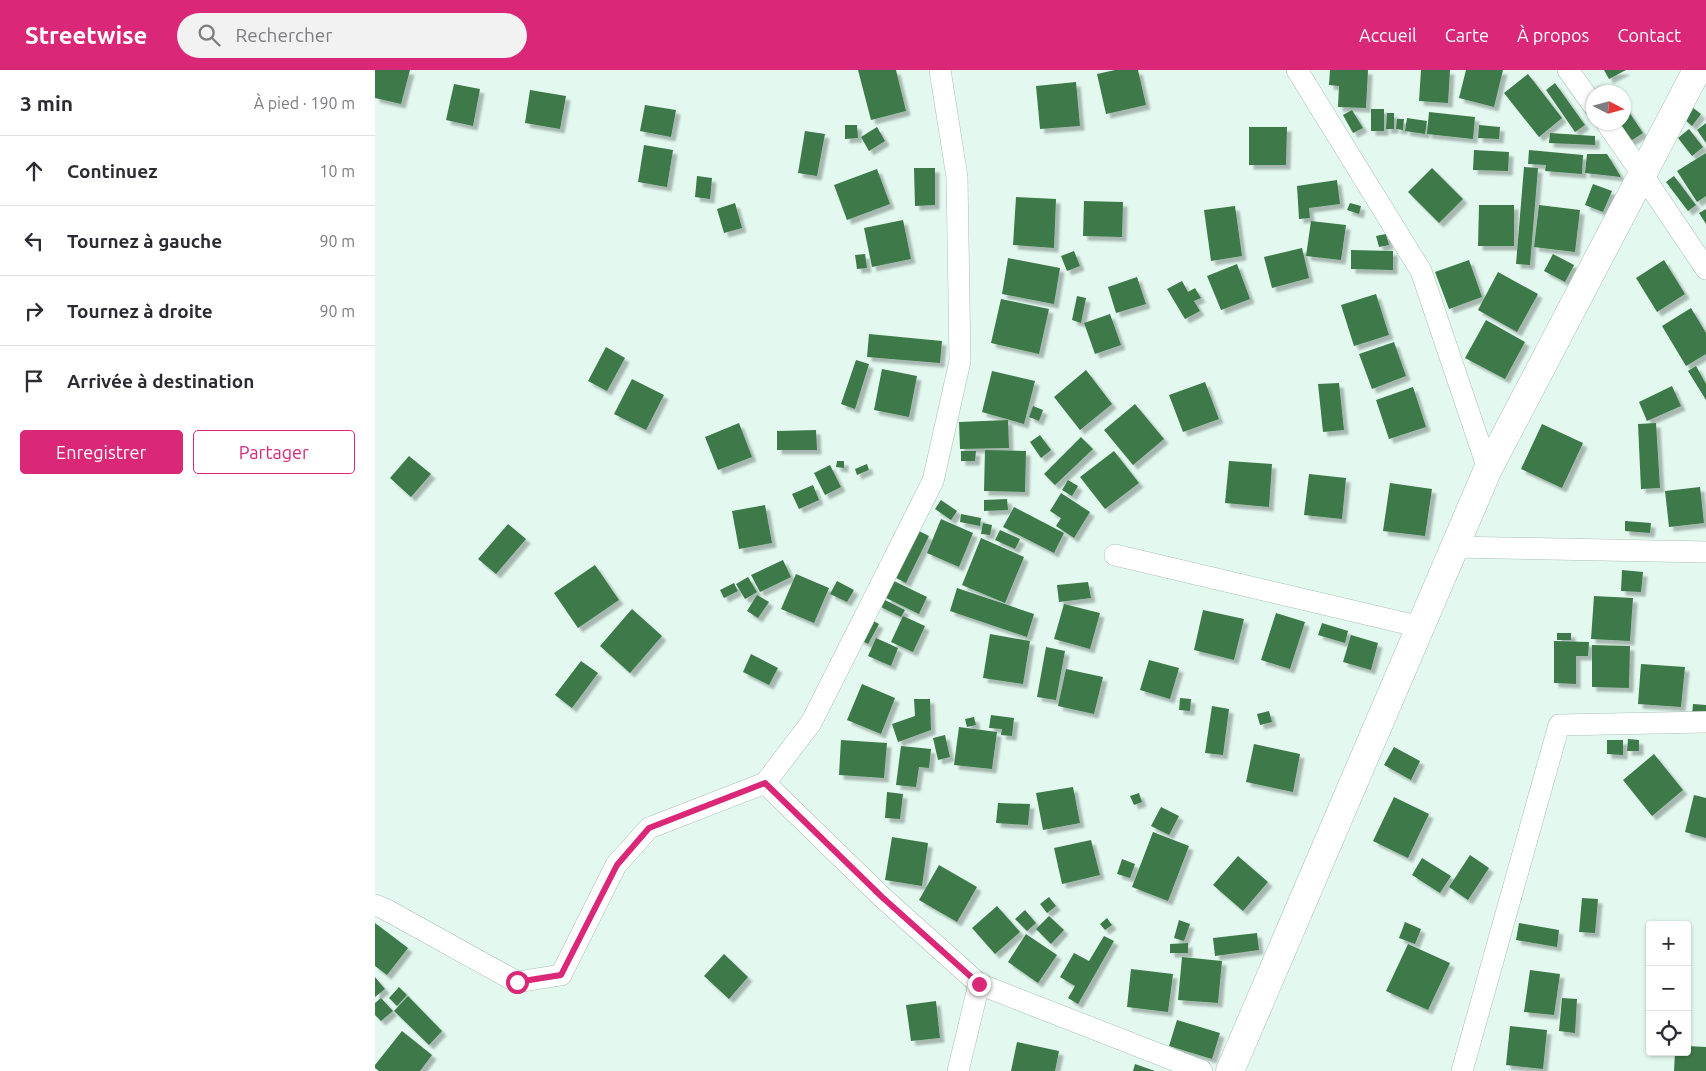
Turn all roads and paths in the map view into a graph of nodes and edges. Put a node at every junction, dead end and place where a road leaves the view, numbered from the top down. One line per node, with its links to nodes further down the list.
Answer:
1 (940, 70): 2 (street); 16 (street)
2 (945, 70)
3 (1297, 70): 10 (street)
4 (1569, 70): 6 (street)
5 (1697, 70): 8 (street)
6 (1586, 95)
7 (1612, 130): 8 (street)
8 (1643, 174): 9 (street); 10 (street)
9 (1706, 269)
10 (1488, 468): 11 (street)
11 (1455, 546): 12 (street); 14 (street)
12 (1706, 552)
13 (1115, 554): 14 (street)
14 (1421, 627): 21 (street)
15 (1706, 722): 22 (street)
16 (765, 783): 17 (street); 18 (street)
17 (375, 905)
18 (979, 984): 19 (street); 20 (street)
19 (957, 1071)
20 (1202, 1071)
21 (1230, 1071)
22 (1462, 1071)

